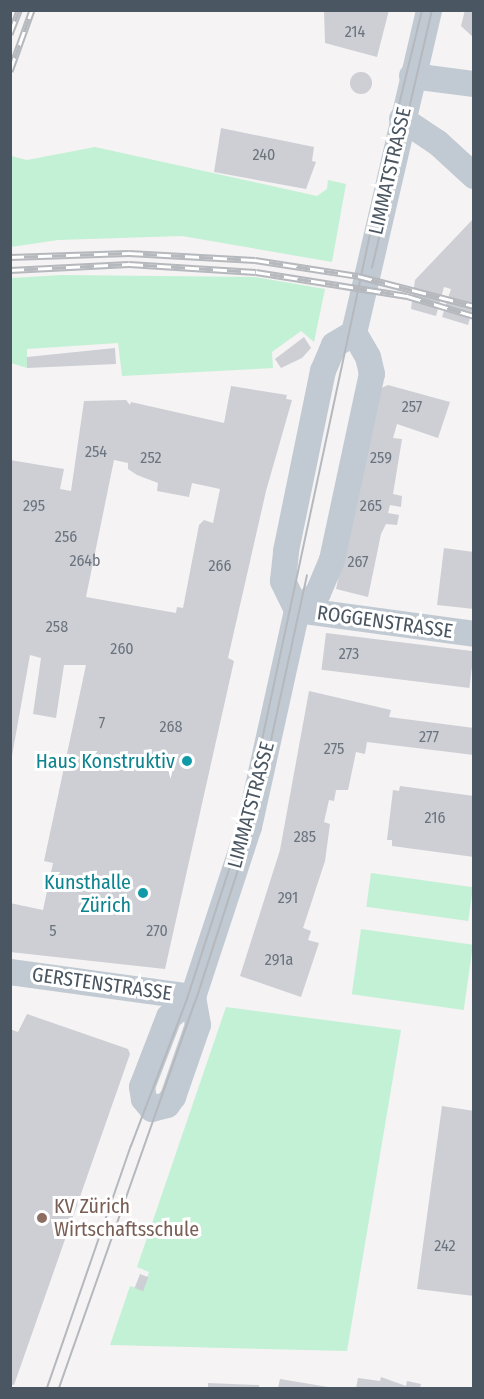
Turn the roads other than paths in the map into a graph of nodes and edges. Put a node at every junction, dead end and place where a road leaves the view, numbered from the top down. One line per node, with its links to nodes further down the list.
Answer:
1 (429, 10): 2 (street, LIMMATSTRASSE)
2 (412, 76): 3 (street); 4 (street, LIMMATSTRASSE)
3 (470, 84)
4 (402, 119): 5 (street); 6 (street, LIMMATSTRASSE)
5 (468, 172)
6 (354, 333): 7 (street); 7 (street)
7 (297, 610): 8 (street, ROGGENSTRASSE); 10 (street, LIMMATSTRASSE)
8 (474, 634)
9 (10, 972): 10 (street, GERSTENSTRASSE)
10 (193, 997)

